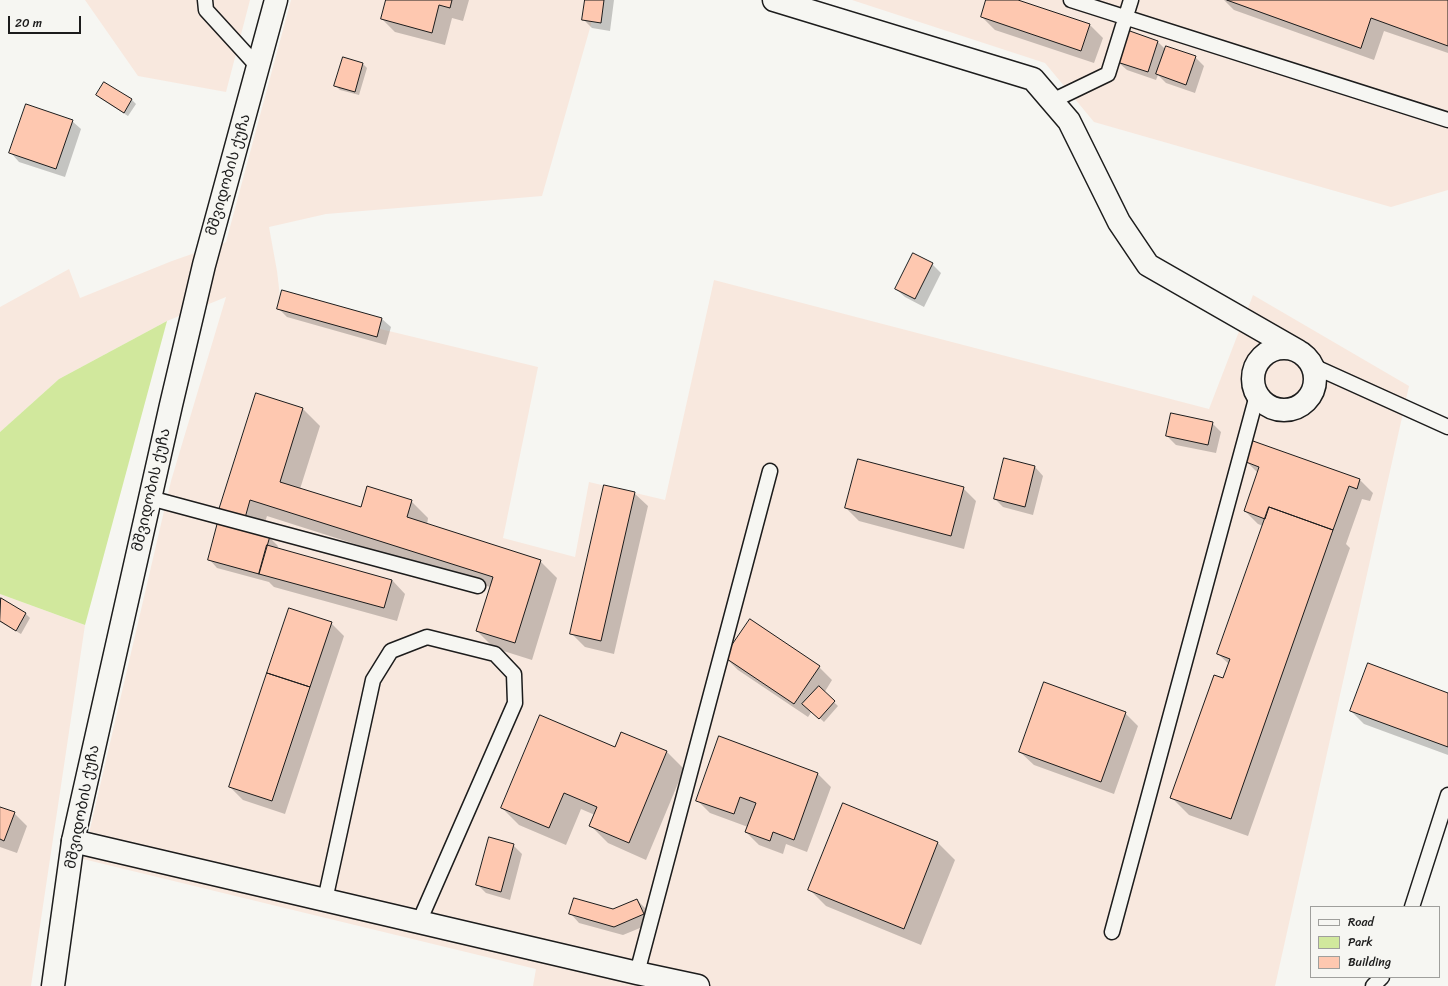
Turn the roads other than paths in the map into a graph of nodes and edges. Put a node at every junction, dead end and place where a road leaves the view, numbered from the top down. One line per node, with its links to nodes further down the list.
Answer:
1 (204, 0): 7 (lane)
2 (276, 0): 7 (street, მშვიდობის ქუჩა)
3 (774, 0): 8 (street)
4 (1071, 0): 6 (lane)
5 (1131, 0): 6 (lane)
6 (1126, 17): 8 (lane); 9 (lane)
7 (259, 68): 14 (street, მშვიდობის ქუჩა)
8 (1052, 101): 10 (street)
9 (1448, 120)
10 (1305, 358): 11 (street); 11 (street); 12 (lane)
11 (1257, 395): 21 (lane)
12 (1448, 427)
13 (770, 471): 22 (lane)
14 (150, 498): 15 (lane); 17 (street, მშვიდობის ქუჩა)
15 (478, 586)
16 (1448, 795): 19 (lane)
17 (73, 842): 18 (street); 24 (street, მშვიდობის ქუჩა)
18 (325, 900): 20 (street); 20 (lane)
19 (1412, 906)
20 (419, 922): 22 (street)
21 (1112, 932)
22 (637, 973): 25 (street)
23 (1381, 978): 26 (lane)
24 (53, 986)
25 (698, 986)
26 (1374, 986)

